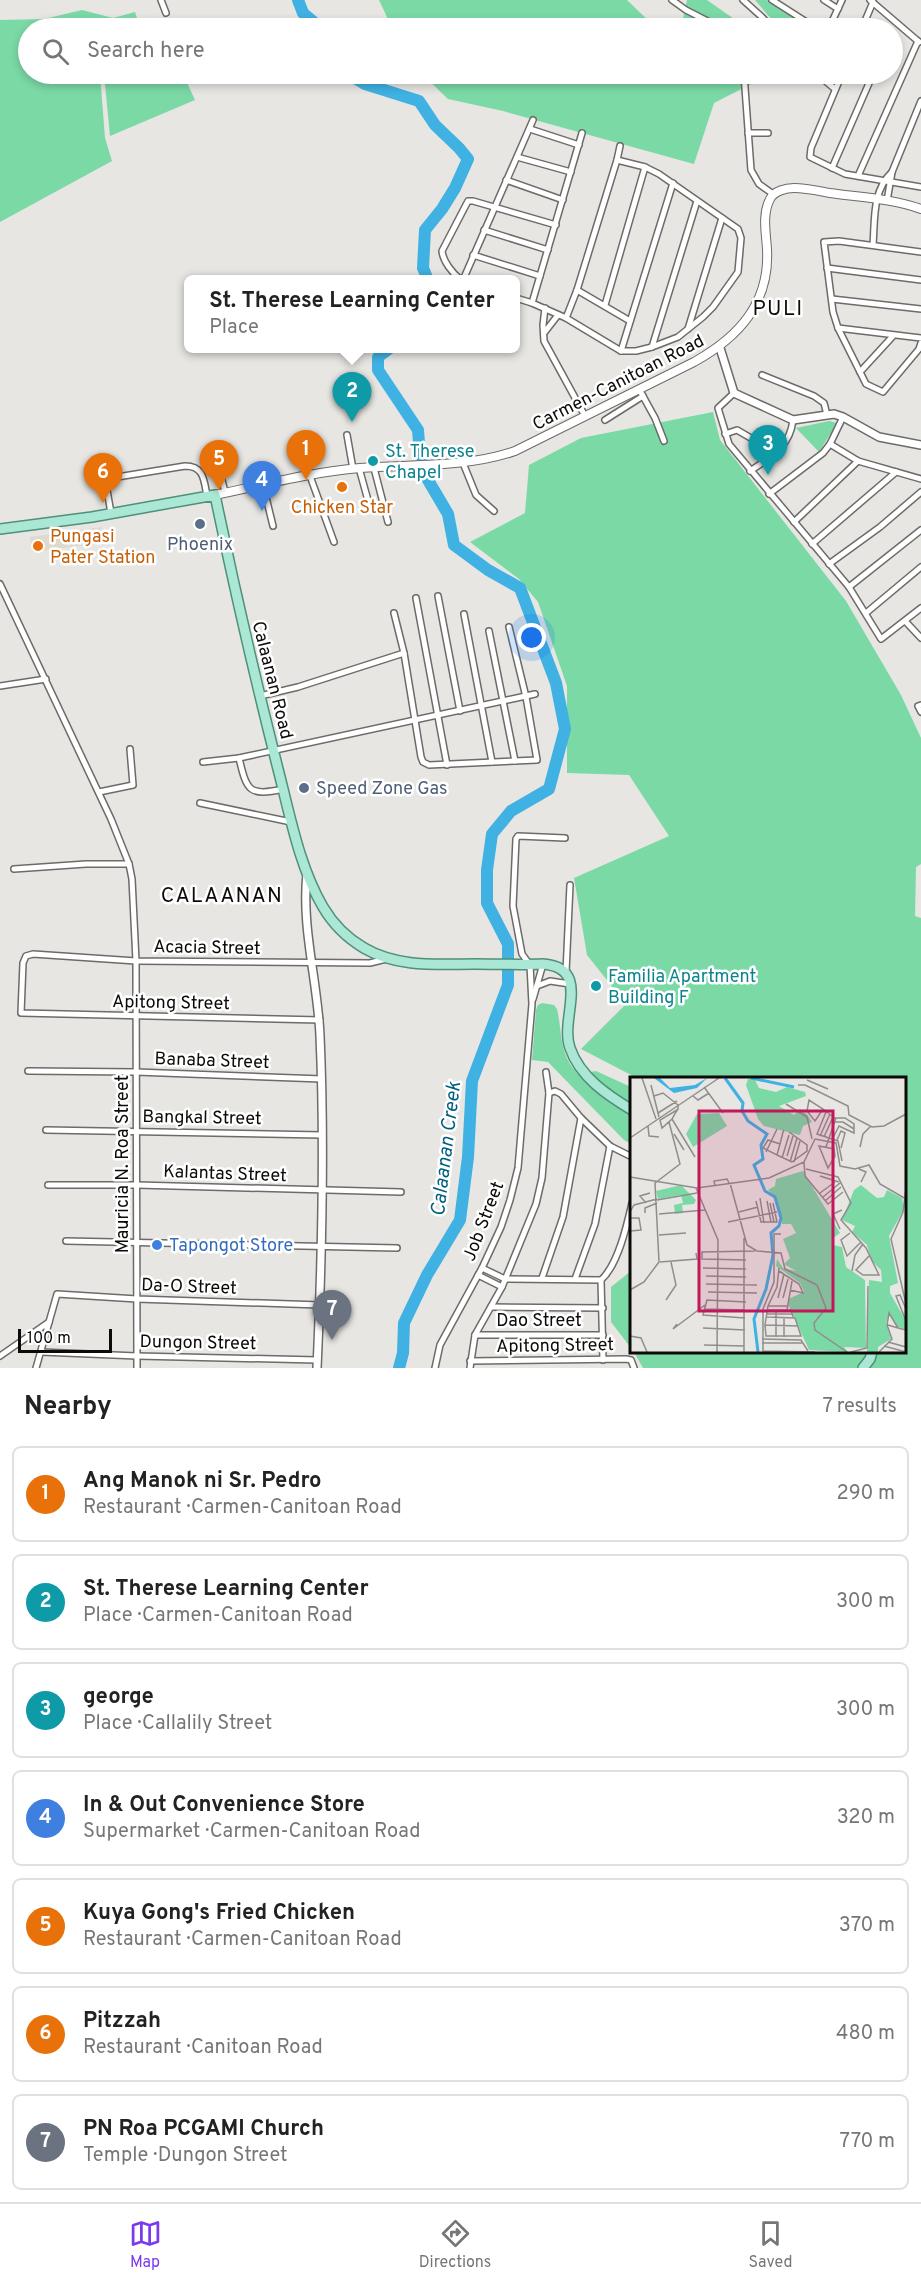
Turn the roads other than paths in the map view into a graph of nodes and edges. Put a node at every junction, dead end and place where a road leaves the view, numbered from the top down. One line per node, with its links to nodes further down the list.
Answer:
1 (161, 0): 9 (street)
2 (672, 0): 10 (street)
3 (743, 0): 11 (street)
4 (772, 0): 12 (street)
5 (824, 0): 8 (street)
6 (842, 0): 8 (street)
7 (872, 1): 14 (street); 15 (street)
8 (838, 9): 13 (street)
9 (166, 14)
10 (702, 18)
11 (763, 18)
12 (800, 18)
13 (834, 18)
14 (866, 18)
15 (892, 18)
16 (903, 27): 17 (street)
17 (920, 43): 18 (street)
18 (903, 79)
19 (745, 84): 29 (street)
20 (829, 84): 24 (street)
21 (837, 84): 24 (street)
22 (869, 84): 36 (street)
23 (901, 84): 39 (street)
24 (835, 89): 36 (street)
25 (921, 101): 38 (street)
26 (533, 120): 27 (street)
27 (530, 129): 31 (street); 33 (street)
28 (582, 133): 31 (street)
29 (748, 133): 30 (street); 46 (street)
30 (768, 133)
31 (579, 145): 37 (street)
32 (620, 147): 34 (street)
33 (517, 157): 37 (street); 41 (street)
34 (617, 160): 35 (street); 65 (street)
35 (645, 167): 43 (street); 69 (street)
36 (832, 168): 39 (street)
37 (571, 172): 47 (street)
38 (892, 172): 42 (street); 44 (street)
39 (858, 176): 42 (street)
40 (921, 178): 45 (street)
41 (506, 180): 47 (street); 51 (street)
42 (882, 181): 44 (street); 48 (street)
43 (674, 183): 49 (street); 74 (street)
44 (892, 183): 45 (street); 50 (street)
45 (919, 186)
46 (773, 194): 48 (main road); 81 (main road, Carmen-Canitoan Road)
47 (563, 200): 54 (street)
48 (876, 200): 50 (main road); 56 (street)
49 (697, 201): 53 (street); 80 (street)
50 (887, 202): 52 (main road)
51 (494, 207): 54 (street); 55 (street); 61 (street)
52 (921, 209)
53 (722, 218): 76 (street); 76 (street)
54 (556, 225): 57 (street)
55 (484, 230): 57 (street); 59 (street)
56 (873, 245): 58 (street); 60 (street)
57 (548, 250): 63 (street)
58 (921, 252)
59 (473, 255): 62 (street); 63 (street)
60 (827, 268): 64 (street); 67 (street)
61 (456, 275)
62 (464, 275)
63 (540, 276): 68 (street)
64 (921, 280)
65 (578, 290): 69 (street); 73 (street)
66 (520, 299): 68 (street)
67 (832, 299): 71 (street); 75 (street)
68 (532, 303): 70 (street)
69 (605, 305): 74 (street)
70 (545, 308): 72 (street); 77 (street)
71 (921, 309)
72 (558, 315): 73 (street); 77 (street)
73 (566, 318): 82 (street)
74 (630, 321): 82 (street)
75 (838, 328): 78 (street); 83 (street)
76 (687, 330): 80 (street)
77 (544, 333): 88 (street)
78 (893, 336): 79 (street); 83 (street)
79 (921, 341): 83 (street)
80 (651, 348): 82 (street)
81 (720, 348): 85 (main road, Carmen-Canitoan Road); 86 (street)
82 (621, 351)
83 (860, 372)
84 (762, 375): 87 (street)
85 (641, 392): 88 (main road, Carmen-Canitoan Road); 90 (street); 94 (street)
86 (734, 393): 91 (street); 92 (street)
87 (827, 415): 89 (street); 91 (street)
88 (585, 416): 100 (main road, Carmen-Canitoan Road)
89 (843, 417): 95 (street); 96 (street)
90 (605, 420)
91 (793, 420): 98 (street)
92 (725, 434): 98 (street); 103 (street)
93 (347, 435): 102 (street)
94 (664, 441)
95 (830, 444): 99 (street); 110 (street)
96 (921, 445)
97 (214, 449): 108 (street)
98 (777, 453): 103 (street)
99 (858, 460): 104 (street); 116 (street)
100 (463, 463): 101 (main road, Carmen-Canitoan Road); 113 (street)
101 (374, 468): 102 (main road, Carmen-Canitoan Road); 115 (street)
102 (356, 469): 105 (main road, Carmen-Canitoan Road); 112 (street)
103 (750, 471): 110 (street)
104 (896, 472): 106 (street); 121 (street)
105 (310, 476): 107 (main road, Carmen-Canitoan Road); 120 (street)
106 (921, 479)
107 (263, 485): 108 (main road, Carmen-Canitoan Road); 117 (street)
108 (225, 492): 111 (main road, Carmen-Canitoan Road)
109 (921, 492): 122 (street)
110 (769, 494): 116 (street)
111 (211, 495): 114 (main road); 114 (street); 140 (main road, Calaanan Road)
112 (369, 504)
113 (494, 511)
114 (111, 513): 118 (main road)
115 (388, 522)
116 (794, 522): 121 (street)
117 (273, 526)
118 (0, 529)
119 (921, 530): 125 (street)
120 (334, 542)
121 (812, 544): 122 (street)
122 (830, 564): 125 (street)
123 (921, 567): 130 (street)
124 (0, 584): 137 (street, Mauricia N. Roa Street)
125 (849, 587): 130 (street)
126 (438, 596): 144 (street)
127 (416, 598): 145 (street)
128 (921, 608): 132 (street)
129 (394, 613): 136 (street)
130 (866, 613): 132 (street)
131 (464, 614): 143 (street)
132 (905, 621): 135 (street)
133 (509, 627): 141 (street)
134 (489, 631): 142 (street)
135 (921, 638)
136 (404, 653): 140 (street); 146 (street)
137 (46, 679): 138 (street); 155 (street, Mauricia N. Roa Street)
138 (0, 686)
139 (535, 694): 141 (street)
140 (260, 696): 148 (main road, Calaanan Road)
141 (526, 697): 142 (street); 150 (street)
142 (504, 702): 143 (street); 150 (street)
143 (482, 706): 144 (street); 152 (street)
144 (460, 711): 145 (street)
145 (438, 715): 146 (street); 153 (street)
146 (415, 721): 148 (street); 153 (street)
147 (130, 749): 155 (street)
148 (274, 751): 149 (street); 154 (main road, Calaanan Road)
149 (239, 758): 151 (street); 154 (street)
150 (515, 761): 152 (street)
151 (203, 762)
152 (492, 762): 153 (street)
153 (447, 765)
154 (284, 789): 157 (main road, Calaanan Road)
155 (99, 792): 159 (street, Mauricia N. Roa Street)
156 (200, 803): 157 (street)
157 (292, 822): 161 (main road, Calaanan Road)
158 (565, 838): 167 (street, Job Street)
159 (129, 864): 160 (street); 164 (street, Mauricia N. Roa Street)
160 (14, 869)
161 (307, 872): 163 (main road, Calaanan Road); 165 (street)
162 (570, 885): 168 (street)
163 (388, 958): 165 (street, Acacia Street); 167 (main road, Calaanan Road)
164 (136, 961): 165 (street, Acacia Street); 172 (street, Acacia Street); 173 (street, Mauricia N. Roa Street)
165 (313, 963): 174 (street)
166 (543, 964): 167 (main road, Calaanan Road); 168 (main road); 170 (street, Job Street)
167 (526, 965): 171 (street, Job Street)
168 (566, 972): 169 (main road)
169 (572, 985): 170 (street); 180 (main road)
170 (537, 986): 171 (street, Job Street)
171 (532, 1004): 196 (street, Job Street)
172 (21, 1013): 173 (street, Apitong Street)
173 (136, 1017): 174 (street, Apitong Street); 176 (street, Mauricia N. Roa Street)
174 (320, 1020): 178 (street)
175 (28, 1071): 176 (street, Banaba Street)
176 (136, 1072): 178 (street, Banaba Street); 183 (street, Mauricia N. Roa Street)
177 (546, 1072): 179 (street)
178 (322, 1079): 184 (street)
179 (549, 1093): 181 (street); 199 (street)
180 (630, 1109)
181 (580, 1118): 185 (street); 198 (street)
182 (46, 1130): 183 (street, Bangkal Street)
183 (136, 1130): 184 (street, Bangkal Street); 188 (street, Mauricia N. Roa Street)
184 (322, 1135): 189 (street)
185 (610, 1146): 186 (street); 200 (street)
186 (630, 1157)
187 (48, 1185): 188 (street, Kalantas Street)
188 (137, 1185): 189 (street, Kalantas Street); 193 (street, Mauricia N. Roa Street)
189 (322, 1191): 190 (street, Kalantas Street); 194 (street)
190 (401, 1192)
191 (629, 1225): 201 (street)
192 (66, 1241): 193 (street)
193 (137, 1242): 194 (street); 203 (street, Mauricia N. Roa Street)
194 (322, 1247): 195 (street); 204 (street)
195 (397, 1248)
196 (482, 1268): 197 (street, Job Street); 199 (street)
197 (478, 1275): 202 (street); 220 (street, Job Street)
198 (542, 1278): 199 (street); 200 (street)
199 (505, 1279): 202 (street)
200 (575, 1279): 201 (street)
201 (601, 1280): 206 (street)
202 (502, 1287): 205 (street)
203 (137, 1299): 204 (street, Da-O Street); 207 (street, Da-O Street); 213 (street, Mauricia N. Roa Street)
204 (320, 1305): 216 (street)
205 (491, 1307): 206 (street); 208 (street)
206 (603, 1308): 209 (street)
207 (50, 1321): 210 (street); 212 (street)
208 (475, 1335): 209 (street, Dao Street); 217 (street)
209 (603, 1335): 215 (street)
210 (41, 1352): 213 (street, Dungon Street); 218 (street)
211 (872, 1353): 223 (main road)
212 (0, 1356)
213 (137, 1356): 216 (street, Dungon Street); 219 (street, Mauricia N. Roa Street)
214 (528, 1360): 215 (street, Apitong Street); 217 (street, Apitong Street); 221 (street)
215 (603, 1360): 222 (street, Apitong Street)
216 (317, 1364)
217 (470, 1365)
218 (36, 1368)
219 (137, 1368)
220 (435, 1368)
221 (528, 1368)
222 (634, 1368)
223 (863, 1368)

